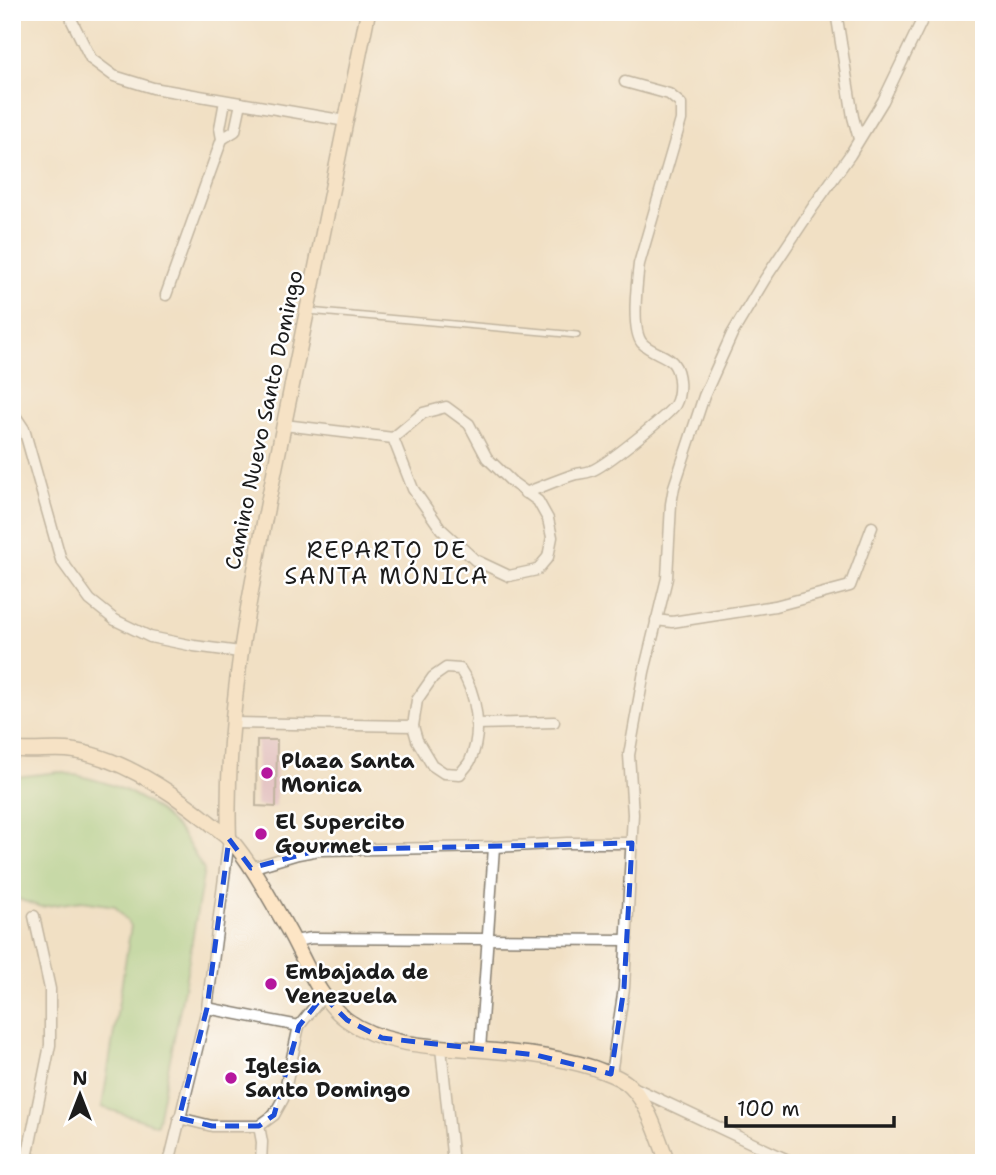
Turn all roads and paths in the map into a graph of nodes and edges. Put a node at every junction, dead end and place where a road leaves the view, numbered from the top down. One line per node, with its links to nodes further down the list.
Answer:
1 (71, 12): 6 (street)
2 (368, 12): 8 (street, Camino Nuevo Santo Domingo)
3 (836, 12): 10 (street)
4 (926, 12): 10 (street)
5 (625, 82): 17 (street)
6 (225, 101): 7 (street); 9 (street)
7 (241, 103): 8 (street); 9 (street)
8 (346, 121): 12 (street, Camino Nuevo Santo Domingo)
9 (222, 139): 11 (street)
10 (859, 139): 19 (street)
11 (166, 295)
12 (308, 311): 13 (lane); 15 (street, Camino Nuevo Santo Domingo)
13 (578, 335)
14 (12, 411): 20 (street)
15 (284, 425): 16 (street); 20 (street, Camino Nuevo Santo Domingo)
16 (393, 438): 17 (street); 17 (street)
17 (526, 493)
18 (872, 527): 19 (street)
19 (656, 620): 27 (street)
20 (240, 652): 22 (street, Camino Nuevo Santo Domingo)
21 (554, 722): 23 (street)
22 (232, 723): 24 (street); 26 (street, Camino Nuevo Santo Domingo)
23 (476, 724): 24 (street); 24 (street)
24 (413, 726)
25 (12, 749): 26 (street)
26 (229, 839): 29 (street); 35 (street)
27 (632, 843): 28 (street); 32 (street)
28 (494, 847): 29 (street); 31 (street)
29 (251, 868): 33 (street)
30 (34, 916): 44 (street)
31 (489, 940): 32 (street); 33 (street); 38 (street)
32 (627, 940): 39 (street)
33 (294, 941): 34 (street)
34 (323, 996): 36 (street); 37 (street)
35 (207, 1008): 36 (street); 41 (street)
36 (299, 1027): 42 (street)
37 (441, 1048): 38 (street); 48 (street)
38 (480, 1050): 39 (street)
39 (611, 1074): 40 (street)
40 (631, 1086): 49 (street); 50 (street)
41 (180, 1118): 42 (street); 46 (street)
42 (259, 1126): 47 (street)
43 (12, 1153): 44 (street)
44 (27, 1158): 45 (street)
45 (45, 1163)
46 (169, 1163)
47 (261, 1163)
48 (453, 1163)
49 (668, 1163)
50 (794, 1163)

